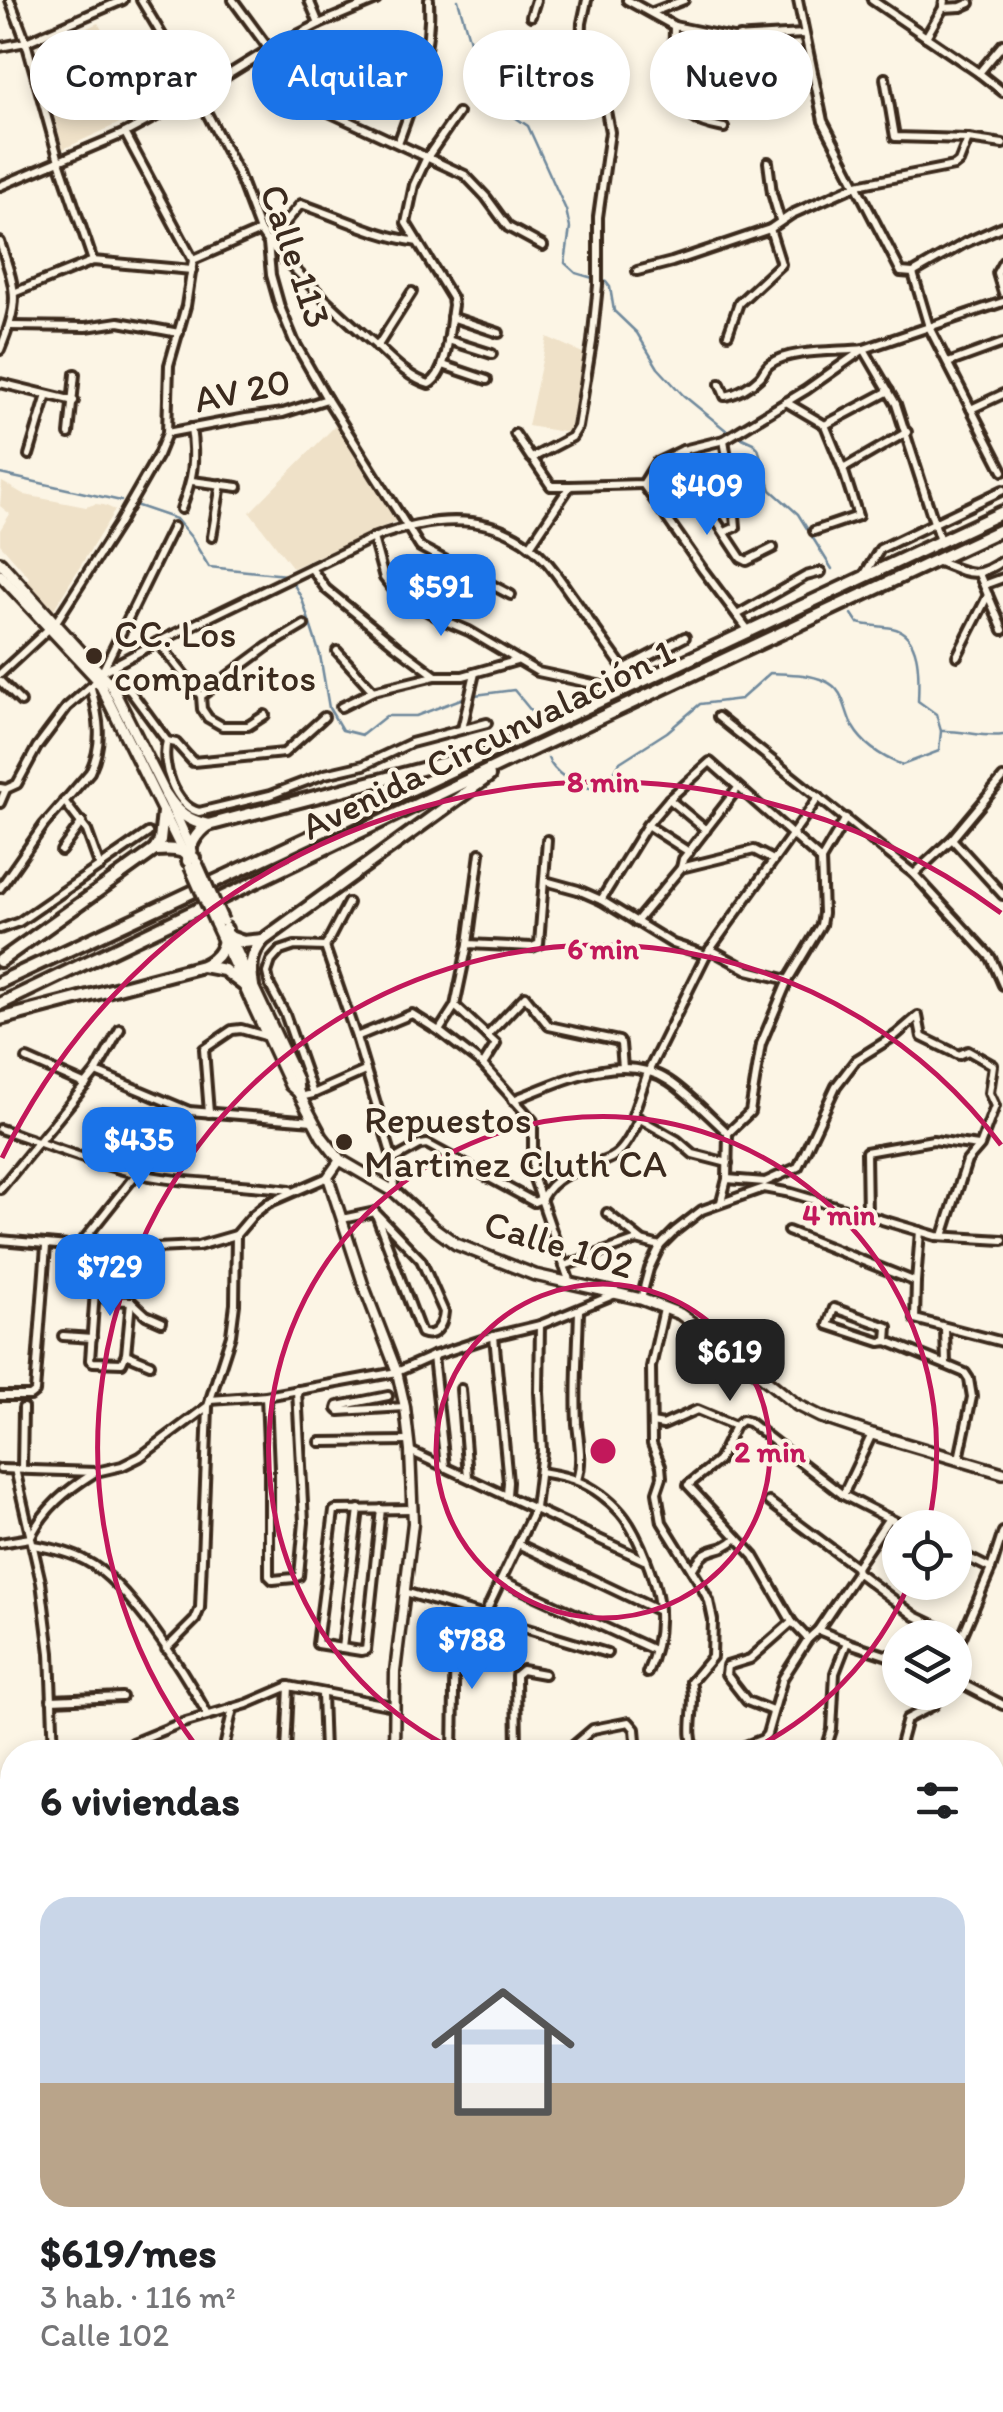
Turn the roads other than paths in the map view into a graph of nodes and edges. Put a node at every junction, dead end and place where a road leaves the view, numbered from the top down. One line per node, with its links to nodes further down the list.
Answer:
1 (10, 0): 26 (street)
2 (123, 0): 26 (street)
3 (140, 0): 20 (street, Calle 113)
4 (234, 0): 21 (street)
5 (309, 0): 18 (street)
6 (429, 0): 40 (street)
7 (536, 0): 17 (street)
8 (586, 0): 99 (street)
9 (627, 0): 16 (street)
10 (684, 0): 16 (street)
11 (798, 0): 24 (street)
12 (872, 0): 25 (street)
13 (371, 1): 18 (street)
14 (944, 4): 15 (street); 25 (street)
15 (970, 4)
16 (652, 13): 19 (street)
17 (531, 16)
18 (318, 24): 22 (street)
19 (674, 26): 23 (street); 37 (street)
20 (158, 30)
21 (254, 30)
22 (306, 30)
23 (698, 30)
24 (803, 30)
25 (926, 37): 29 (street)
26 (26, 42): 28 (street); 43 (street)
27 (1003, 44): 29 (street)
28 (0, 47)
29 (979, 73): 32 (street)
30 (813, 75): 45 (street)
31 (885, 78): 39 (street)
32 (1003, 92)
33 (458, 113): 42 (street)
34 (149, 120): 38 (street)
35 (210, 120): 50 (street, Calle 113)
36 (347, 120): 40 (street)
37 (724, 128)
38 (125, 133): 43 (street); 55 (street)
39 (968, 139): 41 (street); 45 (street)
40 (398, 143): 42 (street)
41 (1003, 144)
42 (426, 158): 52 (street); 54 (street)
43 (59, 161): 46 (street); 56 (street)
44 (768, 162): 47 (street)
45 (858, 185): 47 (street); 60 (street)
46 (0, 186)
47 (780, 220): 49 (street)
48 (1003, 226): 60 (street)
49 (770, 229): 59 (street); 70 (street)
50 (260, 230): 53 (street, Calle 113); 55 (street)
51 (0, 242): 61 (street)
52 (418, 242): 53 (street); 65 (street)
53 (268, 243): 73 (street); 86 (street, Calle 113)
54 (543, 246)
55 (193, 260): 58 (street)
56 (93, 261): 58 (street); 61 (street)
57 (1003, 262): 63 (street)
58 (192, 270): 68 (street)
59 (637, 271)
60 (913, 273): 67 (street)
61 (16, 292): 66 (street)
62 (412, 292): 73 (street)
63 (1003, 293)
64 (1003, 302): 67 (street)
65 (451, 317): 69 (street); 71 (street)
66 (10, 326): 68 (street); 75 (street)
67 (929, 327): 74 (street); 77 (street)
68 (179, 333): 93 (street)
69 (500, 333)
70 (728, 334)
71 (448, 340): 76 (street); 78 (street)
72 (1003, 343): 77 (street)
73 (377, 347): 78 (street)
74 (864, 349): 82 (street); 83 (street); 88 (street)
75 (0, 350)
76 (492, 354)
77 (948, 363): 89 (street)
78 (443, 365): 80 (street)
79 (75, 374): 87 (street)
80 (488, 380)
81 (0, 383): 84 (street)
82 (720, 384)
83 (889, 390): 90 (street); 92 (street)
84 (46, 394): 87 (street); 98 (street)
85 (1003, 394): 89 (street)
86 (327, 399): 91 (street, AV 20); 111 (street, Calle 113)
87 (74, 402): 94 (street)
88 (786, 402): 90 (street); 96 (street)
89 (971, 409): 101 (street)
90 (825, 425): 100 (street)
91 (191, 428): 93 (street, AV 20); 102 (street)
92 (907, 432): 100 (street); 110 (street)
93 (167, 433): 135 (street)
94 (70, 434)
95 (514, 434): 99 (street)
96 (724, 440): 97 (street); 115 (street)
97 (684, 450): 104 (street); 115 (street)
98 (29, 455)
99 (532, 458): 105 (street)
100 (844, 468): 114 (street)
101 (1003, 471)
102 (192, 481): 103 (street); 108 (street)
103 (221, 484): 106 (street); 116 (street)
104 (643, 484): 105 (street); 133 (street)
105 (570, 486): 119 (street)
106 (238, 487)
107 (1003, 490): 110 (street)
108 (181, 509)
109 (1003, 512): 118 (main road, Avenida Circunvalación 1)
110 (934, 521): 118 (street); 128 (street)
111 (406, 525): 117 (street); 119 (street); 131 (street, Calle 113)
112 (173, 527): 148 (street)
113 (1003, 529): 122 (main road, Avenida Circunvalación 1)
114 (814, 531)
115 (726, 532): 120 (street)
116 (212, 537)
117 (373, 538): 124 (street); 142 (street)
118 (940, 541): 128 (main road, Avenida Circunvalación 1)
119 (530, 546): 144 (street)
120 (773, 548)
121 (1003, 560): 126 (street)
122 (934, 561): 126 (street); 162 (main road, Avenida Circunvalación 1)
123 (0, 562): 135 (main road)
124 (311, 568): 139 (street); 147 (street)
125 (821, 572): 133 (street)
126 (979, 574): 130 (street)
127 (0, 575): 135 (main road)
128 (863, 577): 137 (main road, Avenida Circunvalación 1)
129 (1003, 578): 130 (street)
130 (984, 585): 132 (street)
131 (512, 595)
132 (988, 596): 136 (street); 141 (street)
133 (737, 615): 137 (street)
134 (304, 625): 152 (street)
135 (52, 626): 146 (street); 148 (main road)
136 (1003, 630)
137 (749, 631): 150 (main road, Avenida Circunvalación 1)
138 (685, 638): 144 (street)
139 (158, 642): 143 (street); 152 (street)
140 (338, 651): 151 (street)
141 (957, 656)
142 (518, 661): 145 (street); 150 (street)
143 (112, 666): 148 (street); 160 (street)
144 (624, 669): 150 (street)
145 (475, 673): 147 (street); 159 (street)
146 (0, 674)
147 (436, 676): 151 (street)
148 (97, 680): 165 (street); 166 (main road); 169 (street); 171 (main road)
149 (0, 682): 153 (street)
150 (630, 688): 161 (main road, Avenida Circunvalación 1)
151 (373, 691): 154 (street)
152 (201, 696): 155 (street)
153 (21, 702)
154 (341, 707)
155 (265, 715)
156 (324, 717): 160 (street)
157 (718, 717): 167 (street)
158 (487, 723): 159 (street)
159 (462, 730): 160 (street)
160 (166, 741)
161 (504, 747): 174 (main road); 208 (main road, Avenida Circunvalación 1)
162 (512, 759): 199 (main road); 211 (main road, Avenida Circunvalación 1)
163 (1003, 778): 179 (street)
164 (739, 788): 168 (street); 176 (street); 178 (street)
165 (3, 789): 170 (street)
166 (166, 795): 174 (main road); 185 (main road)
167 (819, 797): 172 (street); 178 (street)
168 (669, 799): 175 (street); 176 (street)
169 (64, 801): 173 (street); 192 (street)
170 (0, 803)
171 (163, 812): 181 (main road); 185 (main road)
172 (846, 818): 187 (street); 190 (street)
173 (82, 822): 182 (street); 188 (street)
174 (208, 825): 185 (main road)
175 (647, 825): 183 (street); 194 (street)
176 (706, 830): 183 (street)
177 (148, 833): 188 (street)
178 (792, 835): 186 (street); 187 (street)
179 (952, 839): 190 (street); 193 (street)
180 (547, 840): 191 (street)
181 (155, 850): 185 (main road); 205 (main road)
182 (61, 851)
183 (689, 852): 189 (street)
184 (480, 853): 200 (street)
185 (190, 857): 198 (main road, Calle 102, bridge)
186 (773, 860): 189 (street); 202 (street)
187 (821, 860): 207 (street)
188 (100, 866): 197 (street)
189 (681, 868): 196 (street)
190 (914, 874): 203 (street)
191 (545, 881): 194 (street); 200 (street)
192 (0, 888)
193 (1003, 895)
194 (601, 900): 196 (street)
195 (348, 903): 201 (street)
196 (636, 922): 202 (street)
197 (0, 929)
198 (223, 931): 199 (main road); 206 (main road); 210 (main road, Calle 102)
199 (263, 940): 210 (main road)
200 (468, 944): 212 (street)
201 (325, 948): 218 (street); 226 (street)
202 (708, 952): 207 (street); 224 (street)
203 (991, 958): 204 (street); 209 (street)
204 (1003, 959)
205 (0, 961)
206 (202, 966): 210 (main road); 213 (main road)
207 (788, 980): 235 (street)
208 (0, 982)
209 (1003, 985)
210 (249, 986): 217 (main road, Calle 102); 227 (main road, Calle 102)
211 (0, 1004)
212 (455, 1006): 215 (street); 216 (street)
213 (0, 1020)
214 (120, 1029): 223 (street)
215 (439, 1030): 218 (street); 220 (street)
216 (487, 1036): 220 (street); 221 (street)
217 (268, 1037): 227 (main road, Calle 102); 231 (street)
218 (356, 1038): 222 (street)
219 (27, 1059): 225 (street)
220 (483, 1065): 228 (street)
221 (623, 1068): 224 (street); 228 (street)
222 (365, 1071): 226 (street); 239 (street)
223 (96, 1072): 225 (street); 230 (street)
224 (648, 1072): 232 (street); 235 (street)
225 (86, 1085): 236 (street)
226 (313, 1094): 227 (street)
227 (299, 1095): 233 (main road, Calle 102)
228 (513, 1100): 248 (street)
229 (999, 1105): 237 (street); 244 (street)
230 (190, 1111): 231 (street); 241 (street)
231 (210, 1113): 233 (street)
232 (640, 1120): 240 (street); 248 (street)
233 (313, 1121): 238 (main road, Calle 102)
234 (0, 1129): 236 (street)
235 (728, 1133): 240 (street)
236 (39, 1142): 241 (street); 245 (street)
237 (980, 1146): 252 (street); 257 (street)
238 (340, 1160): 242 (street); 247 (main road, Calle 102)
239 (393, 1160): 247 (street); 248 (street)
240 (728, 1163): 243 (street)
241 (141, 1174): 246 (street); 263 (street)
242 (328, 1178): 246 (street); 253 (street)
243 (728, 1179): 244 (street); 249 (street)
244 (764, 1185): 249 (street); 252 (street)
245 (0, 1189)
246 (293, 1191): 256 (street)
247 (394, 1192): 268 (main road, Calle 102)
248 (541, 1199): 265 (street)
249 (720, 1204): 262 (street)
250 (375, 1212): 250 (street); 253 (street)
251 (607, 1213): 259 (street)
252 (867, 1216): 255 (street)
253 (342, 1219): 286 (street)
254 (788, 1230): 267 (street)
255 (920, 1232): 257 (street); 267 (street)
256 (236, 1235): 264 (street); 292 (street)
257 (943, 1236): 260 (street)
258 (0, 1240): 261 (street)
259 (642, 1240): 262 (street); 265 (street)
260 (1003, 1240)
261 (46, 1246): 263 (street); 289 (street)
262 (660, 1246): 270 (street)
263 (78, 1247): 264 (street)
264 (98, 1249): 266 (street)
265 (564, 1266): 268 (street)
266 (97, 1271): 271 (street); 279 (street)
267 (916, 1282): 276 (street)
268 (570, 1284): 269 (main road, Calle 102)
269 (614, 1294): 270 (main road, Calle 102); 273 (street)
270 (641, 1300): 272 (main road, Calle 102)
271 (130, 1301): 274 (street); 282 (street)
272 (664, 1309): 295 (street); 297 (main road, Calle 102)
273 (579, 1310): 275 (street); 308 (street)
274 (162, 1322)
275 (540, 1326): 278 (street); 305 (street)
276 (945, 1328): 281 (street); 285 (street)
277 (63, 1336): 279 (street)
278 (494, 1336): 283 (street); 309 (street)
279 (92, 1338): 282 (street)
280 (886, 1341): 280 (street); 285 (street)
281 (1003, 1342)
282 (126, 1354): 284 (street)
283 (433, 1356): 286 (street); 301 (street)
284 (150, 1364)
285 (946, 1366): 300 (street)
286 (397, 1372): 288 (street); 293 (street)
287 (461, 1389): 307 (street)
288 (297, 1390): 290 (street); 290 (street)
289 (0, 1396)
290 (266, 1396): 292 (street)
291 (388, 1396): 293 (street)
292 (209, 1403): 304 (street); 339 (street)
293 (405, 1406): 299 (street)
294 (23, 1408): 303 (street)
295 (652, 1423): 296 (street); 327 (street)
296 (735, 1426): 310 (street); 319 (street)
297 (872, 1434): 300 (main road, Calle 102); 310 (street)
298 (320, 1442): 299 (street)
299 (409, 1446): 301 (street); 313 (street)
300 (958, 1460): 306 (main road, Calle 102)
301 (445, 1466): 307 (street)
302 (0, 1469): 303 (street)
303 (19, 1469): 304 (street); 320 (street)
304 (96, 1472): 320 (street)
305 (540, 1472): 308 (street); 314 (street)
306 (1003, 1473)
307 (468, 1477): 309 (street)
308 (577, 1480): 324 (street)
309 (506, 1495): 314 (street)
310 (843, 1495): 316 (street)
311 (769, 1502): 326 (street)
312 (381, 1508): 313 (street); 315 (street); 340 (street)
313 (413, 1508): 329 (street)
314 (535, 1508): 322 (street); 324 (street)
315 (358, 1509): 340 (street); 340 (street)
316 (882, 1514)
317 (882, 1529): 326 (street)
318 (1003, 1532): 325 (street)
319 (737, 1538): 327 (street); 334 (street)
320 (32, 1541): 321 (street); 339 (street); 352 (street)
321 (0, 1543)
322 (518, 1544): 328 (street); 330 (street)
323 (972, 1560): 325 (street)
324 (646, 1561): 330 (street)
325 (991, 1569): 333 (street)
326 (857, 1570): 332 (street); 335 (street)
327 (692, 1571): 344 (street)
328 (501, 1580): 331 (street); 341 (street)
329 (405, 1592): 331 (street); 354 (street)
330 (660, 1611): 341 (street)
331 (484, 1616): 342 (street)
332 (924, 1620)
333 (968, 1620)
334 (792, 1622): 337 (street); 345 (street)
335 (818, 1630): 337 (street); 338 (street)
336 (455, 1631): 365 (street)
337 (808, 1639): 357 (street)
338 (847, 1642): 343 (street); 371 (street)
339 (166, 1648): 358 (street)
340 (342, 1648)
341 (654, 1650): 346 (street)
342 (607, 1653)
343 (882, 1654)
344 (712, 1658): 345 (street); 369 (street)
345 (727, 1666): 357 (street)
346 (647, 1672)
347 (544, 1674): 366 (street)
348 (289, 1686): 350 (street); 355 (street); 362 (street)
349 (972, 1689): 353 (street)
350 (322, 1694): 354 (street); 363 (street)
351 (122, 1697): 352 (street)
352 (52, 1700): 359 (street)
353 (1003, 1705)
354 (393, 1706): 364 (street)
355 (233, 1708): 358 (street); 361 (street)
356 (925, 1710): 372 (street)
357 (772, 1711): 370 (street)
358 (208, 1715): 360 (street)
359 (54, 1740)
360 (140, 1740)
361 (226, 1740)
362 (287, 1740)
363 (324, 1740)
364 (394, 1740)
365 (453, 1740)
366 (517, 1740)
367 (580, 1740): 368 (street)
368 (637, 1740)
369 (691, 1740)
370 (759, 1740)
371 (829, 1740)
372 (901, 1740)
373 (907, 2412): 374 (street)
374 (955, 2412)

